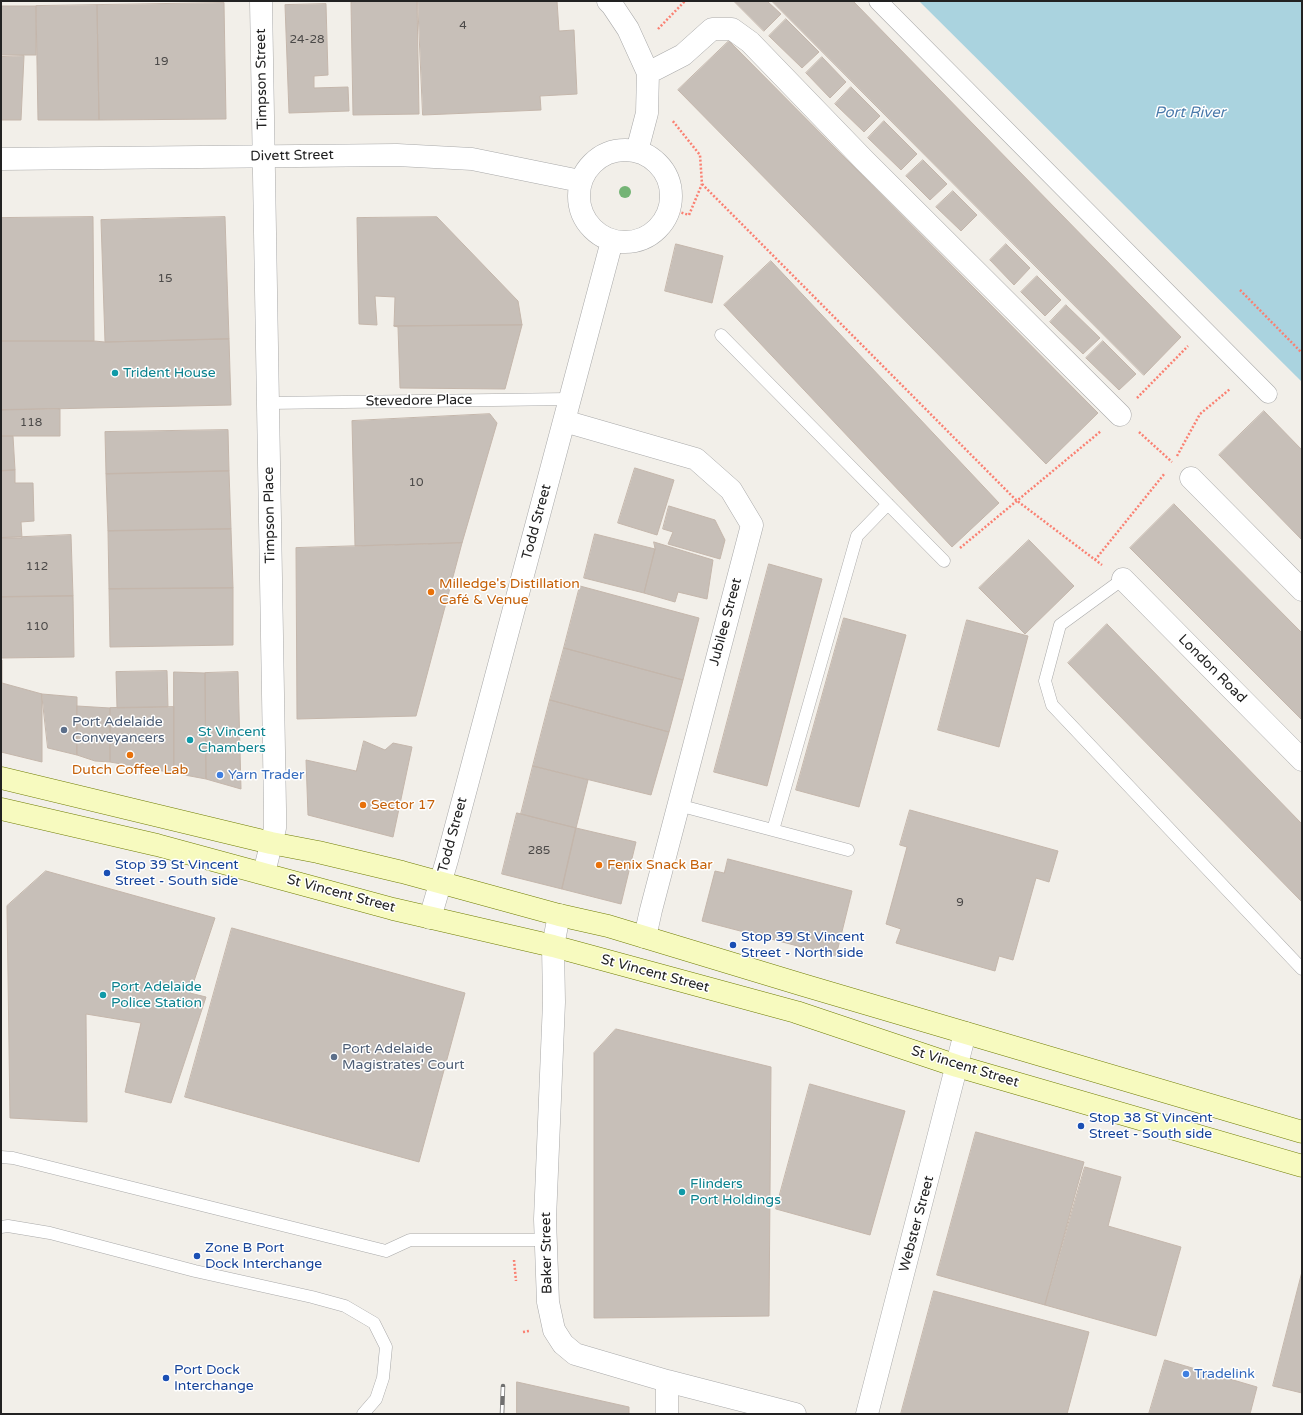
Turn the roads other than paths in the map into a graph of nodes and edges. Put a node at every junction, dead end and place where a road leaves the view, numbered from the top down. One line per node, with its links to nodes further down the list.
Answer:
1 (261, 1): 6 (street, Timpson Street)
2 (608, 1): 4 (street)
3 (878, 1): 11 (street)
4 (648, 73): 5 (street); 14 (street)
5 (637, 151): 8 (street); 9 (street)
6 (264, 156): 7 (street, Divett Street); 8 (street, Divett Street); 13 (street, Timpson Place)
7 (1, 159)
8 (580, 181): 9 (street)
9 (612, 241): 12 (street, Todd Street)
10 (721, 335): 17 (lane)
11 (1268, 394)
12 (569, 399): 13 (lane, Stevedore Place); 15 (street, Todd Street)
13 (268, 403): 26 (street, Timpson Place)
14 (1120, 415)
15 (564, 421): 23 (street, Jubilee Street); 29 (street, Todd Street)
16 (1191, 478): 20 (street)
17 (888, 504): 18 (lane); 25 (lane)
18 (944, 561)
19 (1123, 579): 21 (street, London Road); 34 (lane)
20 (1302, 590)
21 (1302, 760)
22 (1, 778): 26 (main road)
23 (678, 805): 25 (lane); 32 (street, Jubilee Street)
24 (1, 809): 28 (main road, St Vincent Street)
25 (773, 830): 27 (lane)
26 (271, 843): 28 (street, Timpson Place); 29 (main road)
27 (848, 850)
28 (264, 873): 31 (main road, St Vincent Street)
29 (440, 883): 30 (main road); 31 (street, Todd Street)
30 (559, 915): 32 (main road); 33 (street, Baker Street)
31 (430, 918): 33 (main road, St Vincent Street)
32 (645, 937): 35 (main road)
33 (554, 946): 36 (main road, St Vincent Street); 41 (street, Baker Street)
34 (1302, 969)
35 (965, 1033): 36 (street, Webster Street); 37 (main road)
36 (957, 1066): 39 (main road, St Vincent Street); 46 (street, Webster Street)
37 (1302, 1132)
38 (1, 1157): 41 (lane)
39 (1302, 1166)
40 (1, 1227): 43 (lane)
41 (546, 1240): 42 (street, Baker Street)
42 (667, 1381): 44 (street); 45 (street, Baker Street)
43 (363, 1414)
44 (667, 1414)
45 (795, 1414)
46 (867, 1414)

